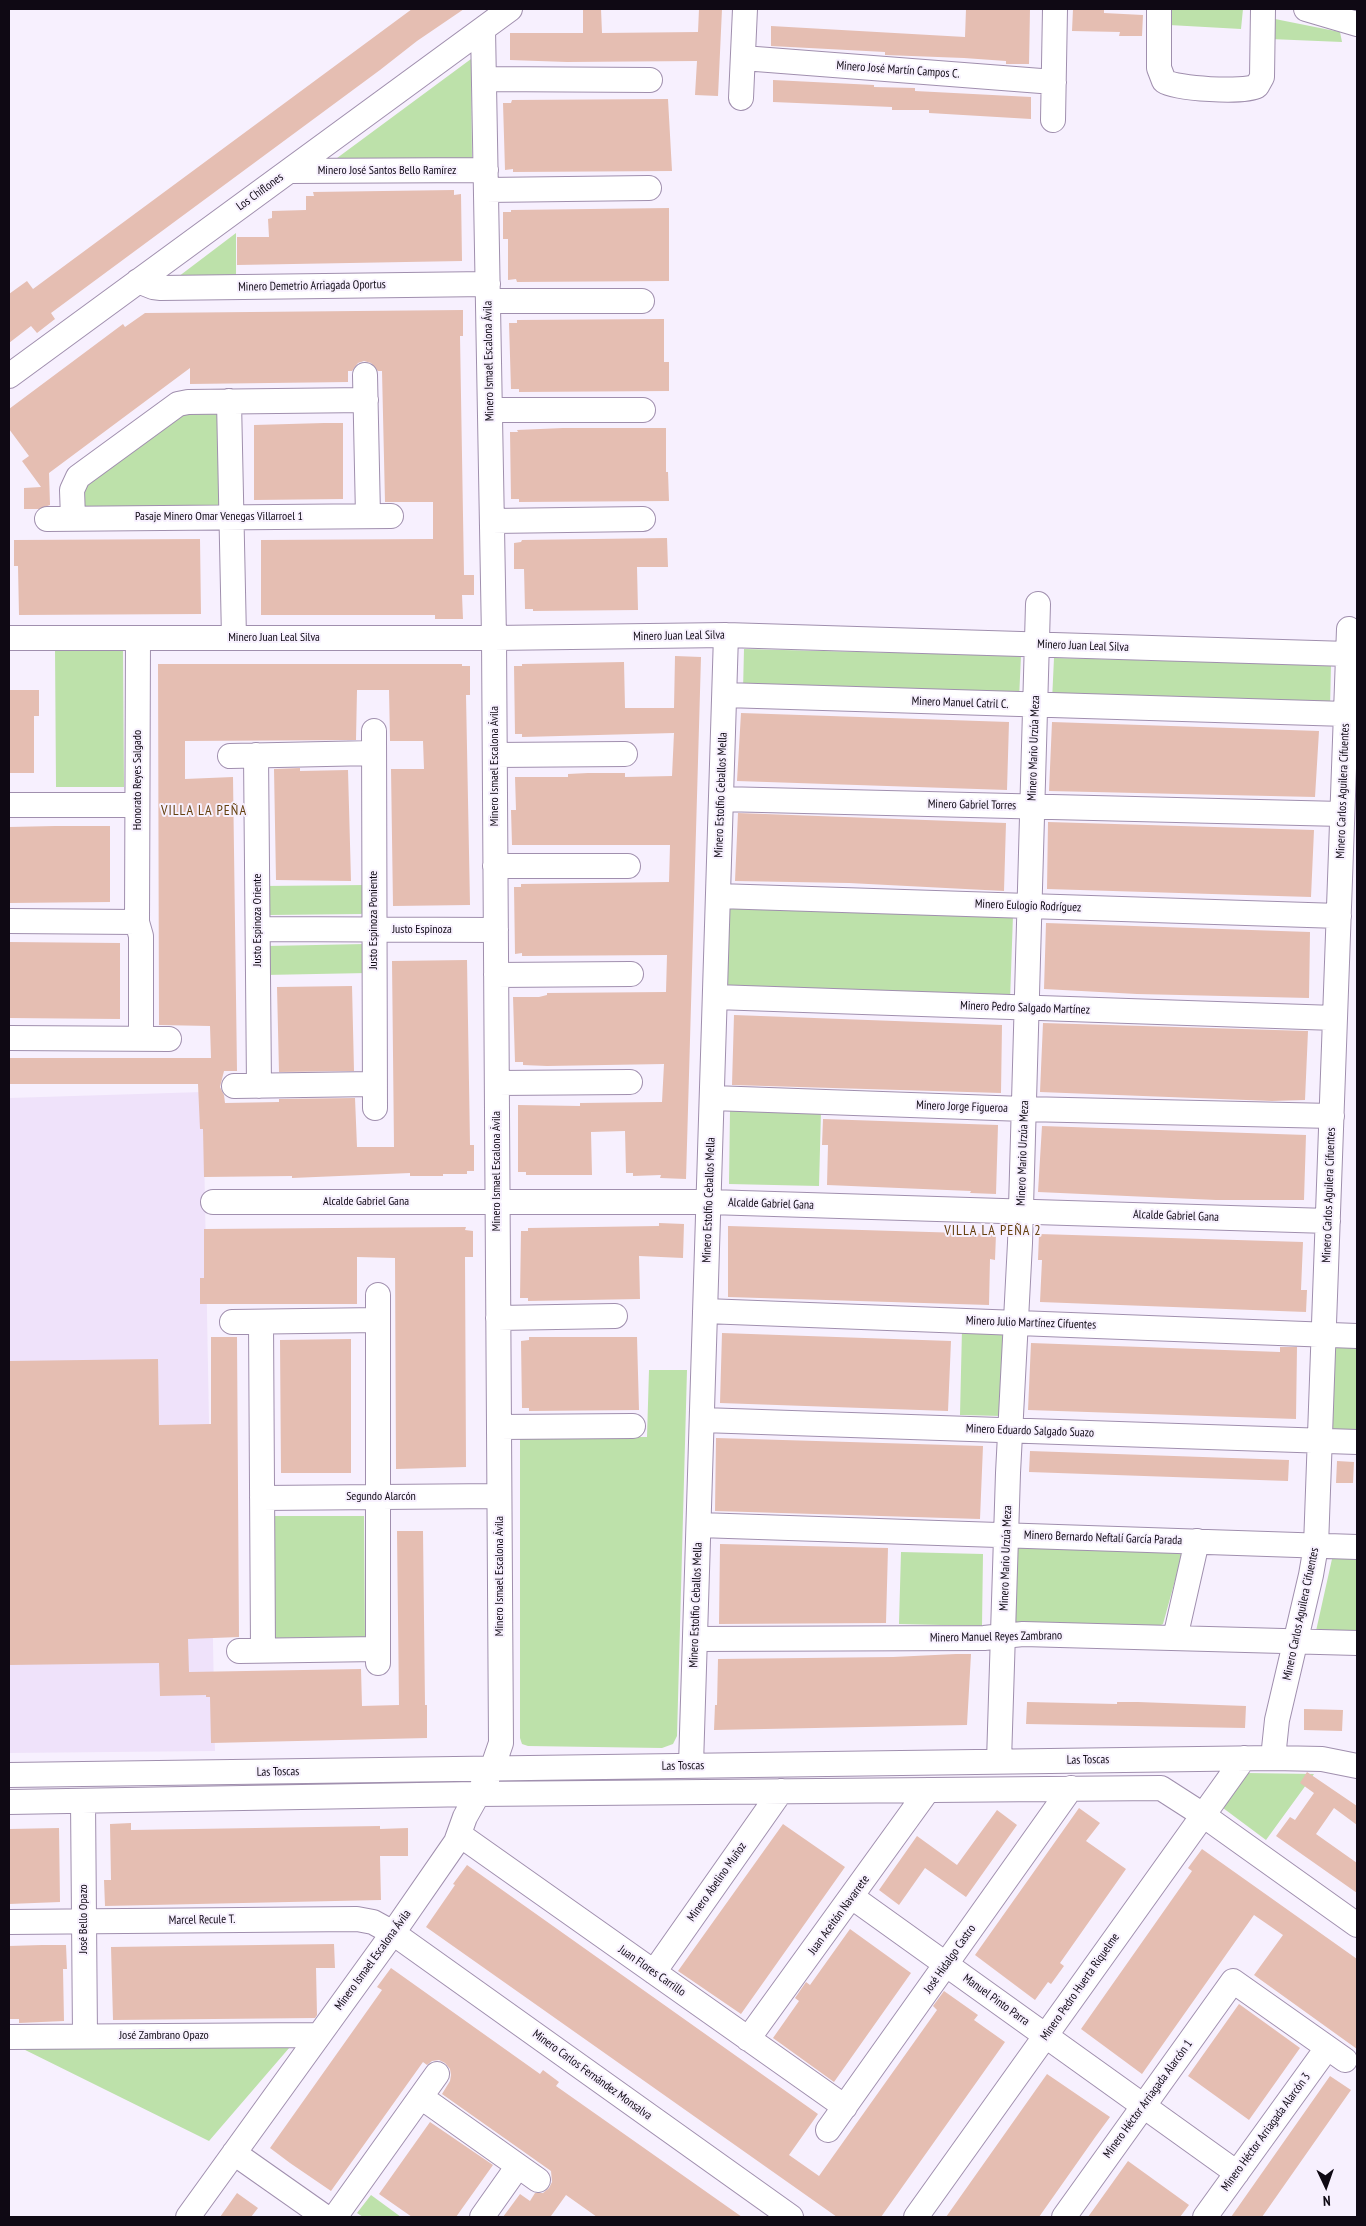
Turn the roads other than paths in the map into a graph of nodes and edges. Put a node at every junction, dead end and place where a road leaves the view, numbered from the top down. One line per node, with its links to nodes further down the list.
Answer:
1 (510, 9): 8 (street, Los Chiflones)
2 (745, 9): 9 (street)
3 (1055, 9): 12 (street)
4 (1159, 9): 5 (street)
5 (1263, 9)
6 (1306, 9): 7 (street)
7 (1357, 24)
8 (484, 30): 10 (street, Minero Ismael Escalona Ávila); 15 (street, Los Chiflones)
9 (743, 58): 12 (street, Minero José Martín Campos C.); 13 (street)
10 (484, 79): 11 (street); 16 (street, Minero Ismael Escalona Ávila)
11 (650, 80)
12 (1054, 82): 14 (street)
13 (741, 98)
14 (1053, 120)
15 (289, 171): 16 (street, Minero José Santos Bello Ramírez); 18 (street, Los Chiflones)
16 (486, 180): 17 (street, Minero José Santos Bello Ramírez); 19 (street, Minero Ismael Escalona Ávila)
17 (649, 188)
18 (138, 281): 19 (street, Minero Demetrio Arriagada Oportus); 22 (street, Los Chiflones)
19 (488, 293): 20 (street, Minero Demetrio Arriagada Oportus); 25 (street, Minero Ismael Escalona Ávila)
20 (642, 301)
21 (365, 375): 23 (street)
22 (9, 376)
23 (366, 400): 24 (street); 27 (street, Pasaje Minero Omar Venegas Villarroel 1)
24 (229, 401): 27 (street); 29 (street)
25 (490, 410): 26 (street); 31 (street, Minero Ismael Escalona Ávila)
26 (643, 410)
27 (231, 517): 29 (street, Pasaje Minero Omar Venegas Villarroel 1); 37 (street)
28 (46, 518): 29 (street, Pasaje Minero Omar Venegas Villarroel 1)
29 (73, 518)
30 (643, 519): 31 (street)
31 (492, 521): 38 (street, Minero Ismael Escalona Ávila)
32 (1038, 604): 39 (street, Minero Mario Urzúa Meza)
33 (1349, 629): 40 (street, Minero Carlos Aguilera Cifuentes)
34 (726, 635): 38 (street, Minero Juan Leal Silva); 39 (street, Minero Juan Leal Silva); 41 (street, Minero Estolfio Ceballos Mella)
35 (9, 638): 36 (street, Minero Juan Leal Silva)
36 (138, 638): 37 (street, Minero Juan Leal Silva); 49 (street, Honorato Reyes Salgado)
37 (234, 638): 38 (street, Minero Juan Leal Silva)
38 (494, 638): 46 (street, Minero Ismael Escalona Ávila)
39 (1036, 644): 40 (street, Minero Juan Leal Silva); 42 (street, Minero Mario Urzúa Meza)
40 (1348, 654): 43 (street, Minero Carlos Aguilera Cifuentes)
41 (724, 696): 42 (street, Minero Manuel Catril C.); 48 (street, Minero Estolfio Ceballos Mella)
42 (1035, 705): 43 (street, Minero Manuel Catril C.); 51 (street, Minero Mario Urzúa Meza)
43 (1346, 714): 52 (street, Minero Carlos Aguilera Cifuentes)
44 (626, 754): 46 (street)
45 (256, 755): 47 (street); 60 (street, Justo Espinoza Oriente); 61 (street, Justo Espinoza Poniente)
46 (494, 755): 53 (street, Minero Ismael Escalona Ávila)
47 (230, 756)
48 (721, 798): 51 (street, Minero Gabriel Torres); 55 (street, Minero Estolfio Ceballos Mella)
49 (138, 805): 50 (street); 59 (street, Honorato Reyes Salgado)
50 (9, 806)
51 (1032, 806): 52 (street, Minero Gabriel Torres); 56 (street, Minero Mario Urzúa Meza)
52 (1342, 814): 57 (street, Minero Carlos Aguilera Cifuentes)
53 (495, 866): 54 (street); 62 (street, Minero Ismael Escalona Ávila)
54 (628, 866)
55 (718, 896): 56 (street, Minero Eulogio Rodríguez); 65 (street, Minero Estolfio Ceballos Mella)
56 (1029, 906): 57 (street, Minero Eulogio Rodríguez); 66 (street, Minero Mario Urzúa Meza)
57 (1339, 916): 67 (street, Minero Carlos Aguilera Cifuentes)
58 (9, 921): 59 (street)
59 (137, 922): 69 (street, Honorato Reyes Salgado)
60 (258, 929): 61 (street, Justo Espinoza); 75 (street, Justo Espinoza Oriente)
61 (374, 930): 62 (street, Justo Espinoza); 73 (street, Justo Espinoza Poniente)
62 (496, 930): 64 (street, Minero Ismael Escalona Ávila)
63 (631, 974): 64 (street)
64 (496, 975): 72 (street, Minero Ismael Escalona Ávila)
65 (715, 997): 66 (street, Minero Pedro Salgado Martínez); 76 (street, Minero Estolfio Ceballos Mella)
66 (1027, 1008): 67 (street, Minero Pedro Salgado Martínez); 78 (street, Minero Mario Urzúa Meza)
67 (1335, 1018): 79 (street, Minero Carlos Aguilera Cifuentes)
68 (9, 1038): 69 (street)
69 (141, 1039): 70 (street)
70 (169, 1039)
71 (630, 1082): 72 (street)
72 (497, 1083): 81 (street, Minero Ismael Escalona Ávila)
73 (374, 1084): 75 (street); 77 (street, Justo Espinoza Poniente)
74 (234, 1086): 75 (street)
75 (259, 1086)
76 (712, 1098): 78 (street, Minero Jorge Figueroa); 82 (street, Minero Estolfio Ceballos Mella)
77 (375, 1108)
78 (1024, 1109): 79 (street, Minero Jorge Figueroa); 83 (street, Minero Mario Urzúa Meza)
79 (1332, 1116): 84 (street, Minero Carlos Aguilera Cifuentes)
80 (213, 1202): 81 (street, Alcalde Gabriel Gana)
81 (498, 1202): 82 (street, Alcalde Gabriel Gana); 88 (street, Minero Ismael Escalona Ávila)
82 (709, 1202): 83 (street, Alcalde Gabriel Gana); 86 (street, Minero Estolfio Ceballos Mella)
83 (1021, 1212): 84 (street, Alcalde Gabriel Gana); 92 (street, Minero Mario Urzúa Meza)
84 (1328, 1221): 93 (street, Minero Carlos Aguilera Cifuentes)
85 (378, 1295): 89 (street)
86 (706, 1311): 92 (street, Minero Julio Martínez Cifuentes); 95 (street, Minero Estolfio Ceballos Mella)
87 (615, 1316): 88 (street)
88 (498, 1318): 97 (street, Minero Ismael Escalona Ávila)
89 (378, 1320): 91 (street); 103 (street)
90 (232, 1322): 91 (street)
91 (261, 1322): 102 (street)
92 (1017, 1322): 93 (street, Minero Julio Martínez Cifuentes); 98 (street, Minero Mario Urzúa Meza)
93 (1324, 1335): 94 (street, Minero Julio Martínez Cifuentes); 99 (street, Minero Carlos Aguilera Cifuentes)
94 (1357, 1336)
95 (702, 1420): 98 (street, Minero Eduardo Salgado Suazo); 104 (street, Minero Estolfio Ceballos Mella)
96 (633, 1426): 97 (street)
97 (499, 1427): 101 (street, Minero Ismael Escalona Ávila)
98 (1011, 1430): 99 (street, Minero Eduardo Salgado Suazo); 105 (street, Minero Mario Urzúa Meza)
99 (1320, 1441): 100 (street, Minero Eduardo Salgado Suazo); 107 (street, Minero Carlos Aguilera Cifuentes)
100 (1357, 1442)
101 (500, 1496): 103 (street, Segundo Alarcón); 121 (street, Minero Ismael Escalona Ávila)
102 (262, 1498): 103 (street, Segundo Alarcón); 114 (street)
103 (378, 1498): 114 (street)
104 (699, 1525): 105 (street, Minero Bernardo Neftalí García Parada); 111 (street, Minero Estolfio Ceballos Mella)
105 (1006, 1534): 106 (street, Minero Bernardo Neftalí García Parada); 109 (street, Minero Mario Urzúa Meza)
106 (1197, 1541): 107 (street, Minero Bernardo Neftalí García Parada); 110 (street)
107 (1316, 1546): 108 (street, Minero Bernardo Neftalí García Parada); 112 (street, Minero Carlos Aguilera Cifuentes)
108 (1357, 1547)
109 (1004, 1636): 110 (street, Minero Manuel Reyes Zambrano); 111 (street, Minero Manuel Reyes Zambrano); 118 (street, Minero Mario Urzúa Meza)
110 (1175, 1638): 112 (street, Minero Manuel Reyes Zambrano)
111 (695, 1639): 119 (street, Minero Estolfio Ceballos Mella)
112 (1296, 1641): 113 (street, Minero Manuel Reyes Zambrano); 117 (street, Minero Carlos Aguilera Cifuentes)
113 (1357, 1643)
114 (263, 1650): 115 (street)
115 (239, 1651)
116 (1244, 1758): 117 (street, Las Toscas); 118 (street, Las Toscas); 129 (street, Minero Pedro Huerta Riquelme)
117 (1274, 1758): 120 (street, Las Toscas)
118 (1000, 1761): 119 (street, Las Toscas)
119 (691, 1766): 121 (street, Las Toscas)
120 (1357, 1766)
121 (492, 1769): 122 (street, Las Toscas); 126 (street, Minero Ismael Escalona Ávila)
122 (9, 1775)
123 (1071, 1788): 124 (street, Las Toscas); 129 (street, Las Toscas); 136 (street, José Hidalgo Castro)
124 (928, 1790): 125 (street, Las Toscas); 131 (street, Juan Aceitón Navarrete)
125 (781, 1792): 126 (street, Las Toscas); 137 (street, Minero Abelino Muñoz)
126 (477, 1794): 127 (street, Las Toscas); 130 (street, Minero Ismael Escalona Ávila)
127 (83, 1801): 128 (street, Las Toscas); 132 (street, José Bello Opazo)
128 (9, 1802)
129 (1203, 1814): 134 (street, Las Toscas); 138 (street, Minero Pedro Huerta Riquelme)
130 (460, 1835): 135 (street, Minero Ismael Escalona Ávila); 137 (street, Juan Flores Carrillo)
131 (852, 1897): 136 (street, Manuel Pinto Parra); 142 (street, Juan Aceitón Navarrete)
132 (84, 1921): 133 (street, Marcel Recule T.); 135 (street, Marcel Recule T.); 139 (street, José Bello Opazo)
133 (9, 1922)
134 (1357, 1925)
135 (393, 1933): 140 (street, Minero Ismael Escalona Ávila); 157 (street, Minero Carlos Fernández Monsalva)
136 (946, 1964): 138 (street, Manuel Pinto Parra); 147 (street, José Hidalgo Castro)
137 (654, 1972): 142 (street, Juan Flores Carrillo)
138 (1046, 2035): 146 (street, Manuel Pinto Parra); 158 (street, Minero Pedro Huerta Riquelme)
139 (85, 2036): 140 (street, José Zambrano Opazo); 141 (street, José Zambrano Opazo)
140 (317, 2036): 149 (street, Minero Ismael Escalona Ávila)
141 (10, 2037)
142 (748, 2039): 147 (street, Juan Flores Carrillo)
143 (1336, 2054): 146 (street, Minero Héctor Arriagada Alarcón 1); 151 (street, Minero Héctor Arriagada Alarcón 3)
144 (437, 2074): 145 (street)
145 (421, 2097): 150 (street); 155 (street)
146 (1144, 2106): 151 (street, Manuel Pinto Parra); 159 (street, Minero Héctor Arriagada Alarcón 1)
147 (844, 2107): 148 (street, José Hidalgo Castro)
148 (828, 2130)
149 (234, 2153): 153 (street, Minero Ismael Escalona Ávila); 154 (street)
150 (518, 2166): 152 (street); 156 (street)
151 (1237, 2173): 160 (street, Minero Héctor Arriagada Alarcón 3)
152 (538, 2180)
153 (188, 2217)
154 (325, 2217)
155 (335, 2217)
156 (482, 2217)
157 (791, 2217)
158 (916, 2217)
159 (1064, 2217)
160 (1205, 2217)

